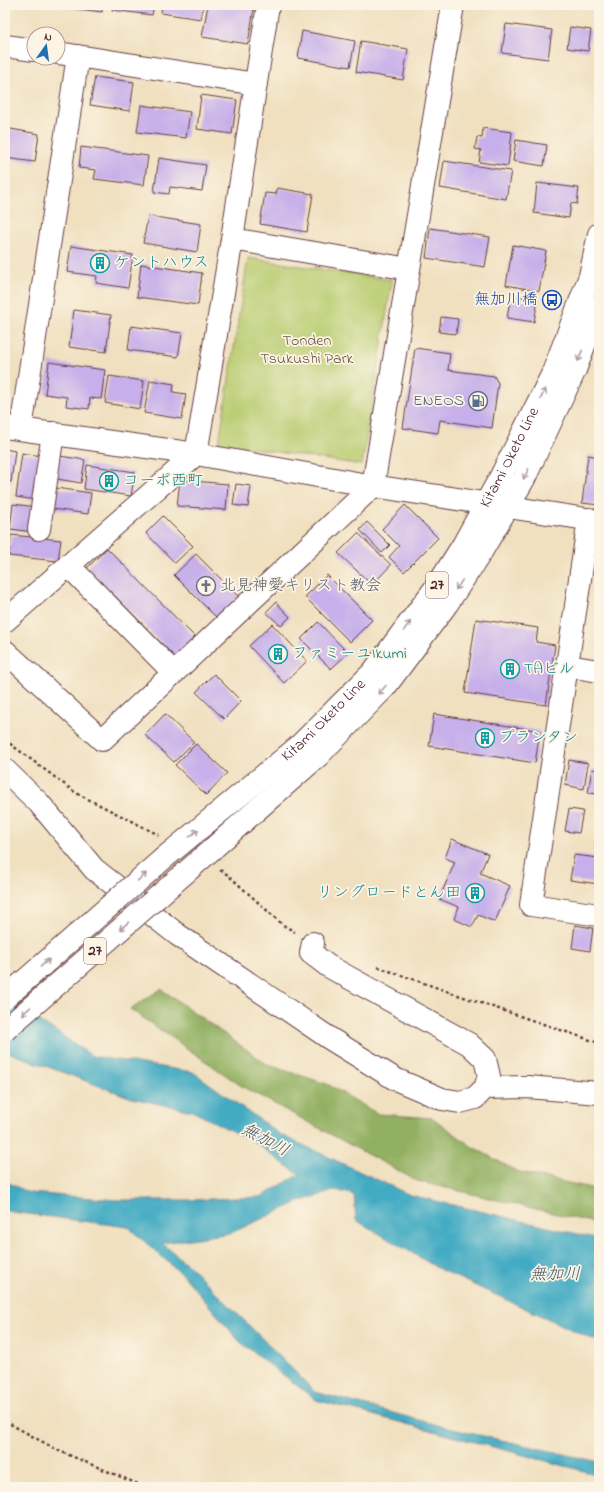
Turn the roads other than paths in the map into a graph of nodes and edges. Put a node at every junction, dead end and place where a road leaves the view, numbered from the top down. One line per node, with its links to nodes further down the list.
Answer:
1 (268, 5): 6 (street)
2 (453, 5): 9 (street)
3 (5, 46): 4 (street)
4 (26, 49)
5 (68, 55): 6 (street); 11 (street)
6 (256, 84): 8 (street)
7 (599, 234): 15 (street, Kitami Oketo Line / 27, one-way to 7)
8 (232, 240): 9 (street); 13 (street)
9 (409, 269): 14 (street)
10 (599, 306): 15 (street, Kitami Oketo Line / 27, one-way to 15)
11 (13, 428): 12 (street)
12 (53, 433): 13 (street); 17 (street)
13 (196, 454): 14 (street); 18 (street)
14 (373, 486): 15 (street); 23 (street)
15 (497, 504): 16 (street); 27 (street, Kitami Oketo Line / 27, one-way to 15, bridge); 28 (street, Kitami Oketo Line / 27, one-way to 28, bridge)
16 (594, 520): 21 (street)
17 (39, 529)
18 (68, 565): 19 (street); 23 (street)
19 (5, 621)
20 (5, 651): 23 (street)
21 (568, 666): 22 (street); 25 (street)
22 (599, 671)
23 (174, 673)
24 (5, 770): 29 (street)
25 (599, 915)
26 (313, 943): 29 (street)
27 (5, 998)
28 (5, 1030)
29 (485, 1088): 30 (street)
30 (599, 1093)

